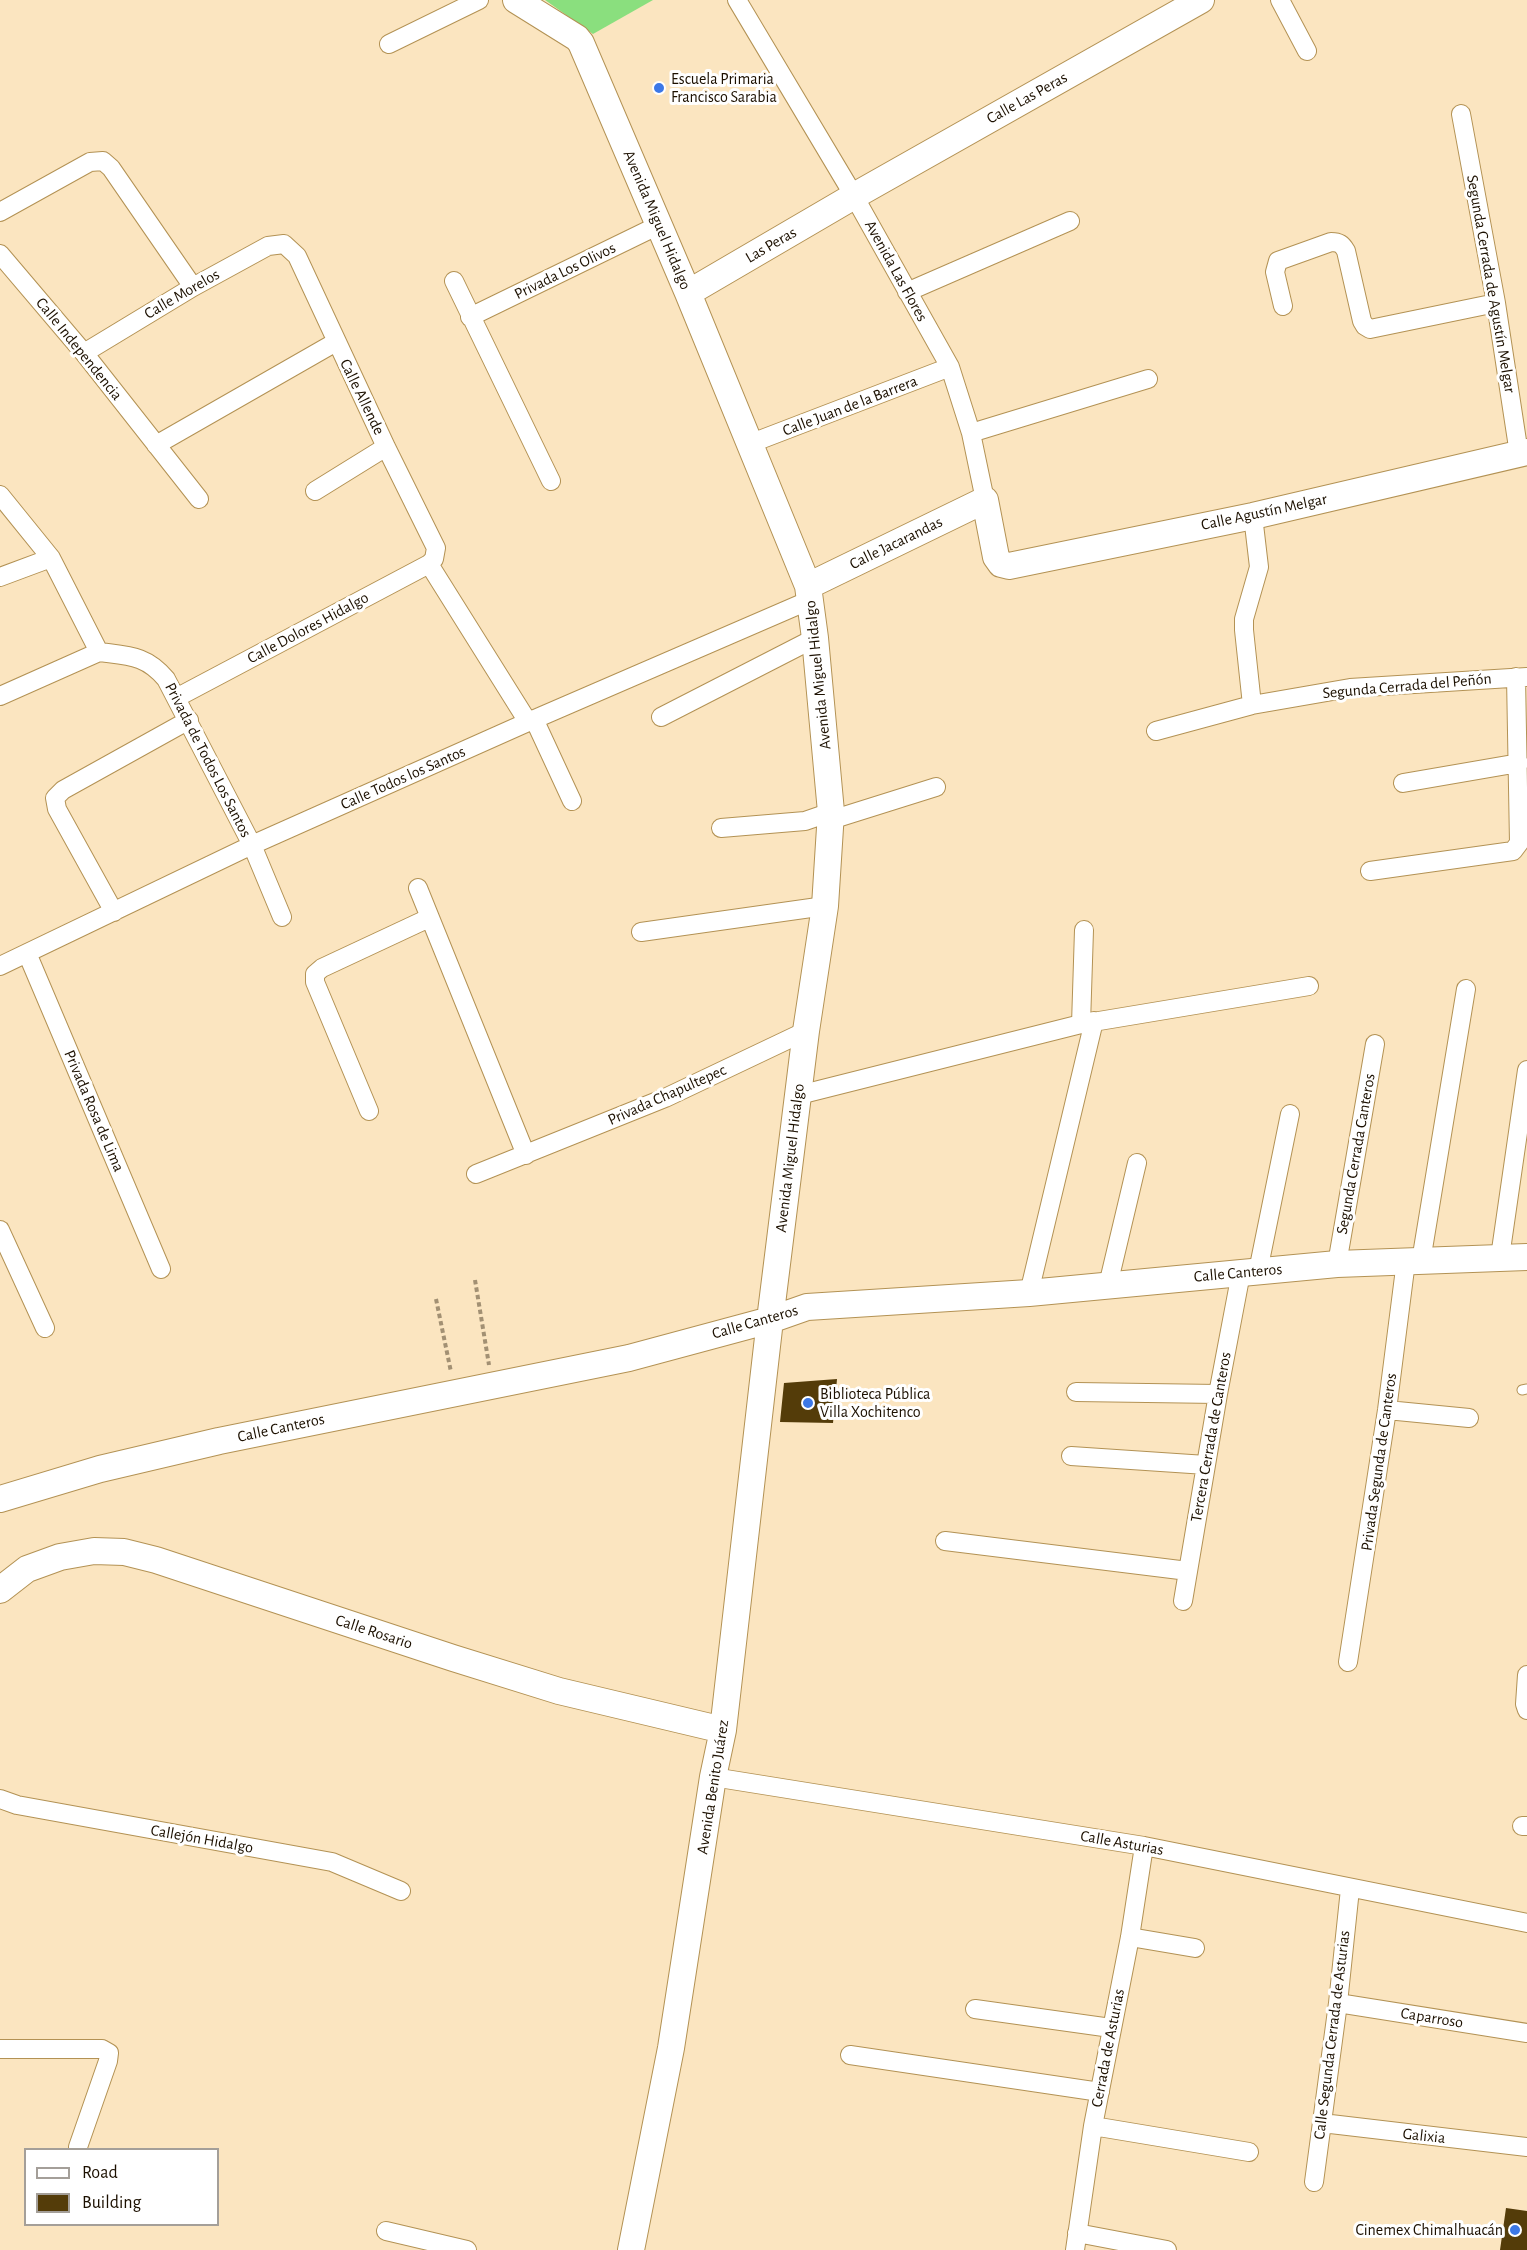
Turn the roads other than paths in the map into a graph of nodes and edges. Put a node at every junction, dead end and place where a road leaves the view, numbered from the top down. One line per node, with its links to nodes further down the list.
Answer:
1 (479, 0): 6 (street)
2 (516, 0): 12 (street, Avenida Miguel Hidalgo)
3 (737, 0): 9 (street, Avenida Las Flores)
4 (1201, 0): 9 (street, Calle Las Peras)
5 (1280, 0): 7 (street)
6 (389, 44)
7 (1307, 51)
8 (1461, 114): 19 (street, Segunda Cerrada de Agustín Melgar)
9 (854, 196): 17 (street, Avenida Las Flores); 18 (street, Las Peras)
10 (0, 212): 16 (street)
11 (1071, 221): 17 (street)
12 (659, 225): 18 (street, Avenida Miguel Hidalgo); 21 (street, Privada Los Olivos)
13 (284, 244): 16 (street, Calle Morelos); 22 (street, Calle Allende)
14 (0, 254): 23 (street, Calle Independencia)
15 (454, 281): 21 (street)
16 (193, 287): 23 (street, Calle Morelos)
17 (907, 292): 24 (street, Avenida Las Flores)
18 (688, 293): 27 (street, Avenida Miguel Hidalgo)
19 (1496, 303): 20 (street); 30 (street, Segunda Cerrada de Agustín Melgar)
20 (1283, 306)
21 (470, 317): 31 (street)
22 (336, 342): 28 (street); 29 (street, Calle Allende)
23 (84, 353): 28 (street, Calle Independencia)
24 (950, 367): 26 (street, Avenida Las Flores); 27 (street, Calle Juan de la Barrera)
25 (1148, 379): 26 (street)
26 (971, 433): 35 (street, Avenida Las Flores)
27 (749, 444): 41 (street, Avenida Miguel Hidalgo)
28 (156, 445): 34 (street, Calle Independencia)
29 (386, 447): 32 (street); 38 (street, Calle Allende)
30 (1523, 453): 36 (street, Calle Agustín Melgar)
31 (551, 482)
32 (315, 491)
33 (0, 495): 37 (street)
34 (199, 499)
35 (985, 500): 39 (street, Avenida Las Flores); 41 (street, Calle Jacarandas)
36 (1253, 516): 39 (street, Calle Agustín Melgar); 47 (street)
37 (51, 558): 40 (street); 43 (street)
38 (433, 559): 46 (street, Calle Dolores Hidalgo); 50 (street, Calle Allende)
39 (1001, 564)
40 (0, 577)
41 (809, 593): 42 (street, Avenida Miguel Hidalgo); 50 (street, Calle Todos los Santos)
42 (815, 638): 48 (street); 56 (street, Avenida Miguel Hidalgo)
43 (99, 652): 45 (street); 46 (street, Privada de Todos Los Santos)
44 (1521, 677): 47 (street, Segunda Cerrada del Peñón); 52 (street)
45 (0, 696)
46 (176, 698): 49 (street, Privada de Todos Los Santos)
47 (1252, 705): 51 (street, Segunda Cerrada del Peñón)
48 (661, 717)
49 (189, 720): 58 (street, Privada de Todos Los Santos); 62 (street)
50 (531, 720): 55 (street, Calle Allende); 58 (street, Calle Todos los Santos)
51 (1156, 731)
52 (1519, 763): 53 (street); 59 (street)
53 (1402, 783)
54 (936, 787): 56 (street)
55 (572, 801)
56 (831, 816): 57 (street); 61 (street, Avenida Miguel Hidalgo)
57 (721, 828)
58 (252, 845): 62 (street, Calle Todos los Santos); 63 (street, Privada de Todos Los Santos)
59 (1370, 871)
60 (418, 888): 64 (street)
61 (825, 906): 66 (street); 72 (street, Avenida Miguel Hidalgo)
62 (114, 912): 67 (street, Calle Todos los Santos)
63 (282, 917)
64 (429, 918): 76 (street); 78 (street)
65 (1084, 930): 71 (street)
66 (640, 932)
67 (27, 953): 68 (street, Calle Todos los Santos); 86 (street, Privada Rosa de Lima)
68 (0, 966)
69 (1309, 986): 71 (street)
70 (1466, 989): 84 (street, Privada Segunda de Canteros)
71 (1087, 1023): 75 (street); 89 (street)
72 (806, 1031): 75 (street, Avenida Miguel Hidalgo); 78 (street, Privada Chapultepec)
73 (1375, 1044): 85 (street, Segunda Cerrada Canteros)
74 (1527, 1070): 82 (street)
75 (799, 1095): 90 (street, Avenida Miguel Hidalgo)
76 (369, 1112)
77 (1290, 1114): 87 (street, Tercera Cerrada de Canteros)
78 (526, 1155): 80 (street, Privada Chapultepec)
79 (1137, 1162): 88 (street)
80 (476, 1174)
81 (0, 1230): 91 (street)
82 (1500, 1257): 83 (street, Calle Canteros); 84 (street, Calle Canteros)
83 (1527, 1257)
84 (1414, 1261): 85 (street, Calle Canteros); 94 (street, Privada Segunda de Canteros)
85 (1336, 1264): 87 (street, Calle Canteros)
86 (161, 1269)
87 (1250, 1272): 88 (street, Calle Canteros); 93 (street, Tercera Cerrada de Canteros)
88 (1108, 1286): 89 (street, Calle Canteros)
89 (1029, 1293): 90 (street, Calle Canteros)
90 (770, 1320): 98 (street, Calle Canteros); 106 (street, Avenida Benito Juárez)
91 (45, 1328)
92 (1076, 1392): 93 (street)
93 (1218, 1394): 97 (street, Tercera Cerrada de Canteros)
94 (1388, 1410): 95 (street); 103 (street, Privada Segunda de Canteros)
95 (1469, 1418)
96 (1071, 1456): 97 (street)
97 (1206, 1465): 100 (street, Tercera Cerrada de Canteros)
98 (0, 1499)
99 (945, 1541): 100 (street)
100 (1188, 1571): 102 (street, Tercera Cerrada de Canteros)
101 (0, 1590): 106 (street, Calle Rosario)
102 (1183, 1601)
103 (1348, 1662)
104 (1527, 1675): 105 (street)
105 (1527, 1710)
106 (723, 1730): 107 (street, Avenida Benito Juárez)
107 (713, 1777): 109 (street, Calle Asturias); 131 (street, Avenida Benito Juárez)
108 (0, 1798): 111 (street, Callejón Hidalgo)
109 (1144, 1846): 110 (street, Calle Asturias); 113 (street, Cerrada de Asturias)
110 (1350, 1889): 112 (street, Calle Asturias); 115 (street, Calle Segunda Cerrada de Asturias)
111 (401, 1891)
112 (1527, 1923)
113 (1130, 1937): 114 (street); 117 (street, Cerrada de Asturias)
114 (1195, 1948)
115 (1338, 2003): 118 (street, Caparroso); 122 (street, Calle Segunda Cerrada de Asturias)
116 (975, 2009): 117 (street)
117 (1111, 2028): 121 (street, Cerrada de Asturias)
118 (1527, 2032)
119 (0, 2049): 124 (street)
120 (850, 2055): 121 (street)
121 (1100, 2092): 123 (street, Cerrada de Asturias)
122 (1322, 2123): 125 (street, Galixia); 127 (street, Calle Segunda Cerrada de Asturias)
123 (1093, 2126): 126 (street); 129 (street, Cerrada de Asturias)
124 (78, 2146)
125 (1527, 2146)
126 (1249, 2152)
127 (1314, 2182)
128 (386, 2231): 130 (street)
129 (1076, 2242): 132 (street)
130 (467, 2250)
131 (631, 2250)
132 (1167, 2250)

